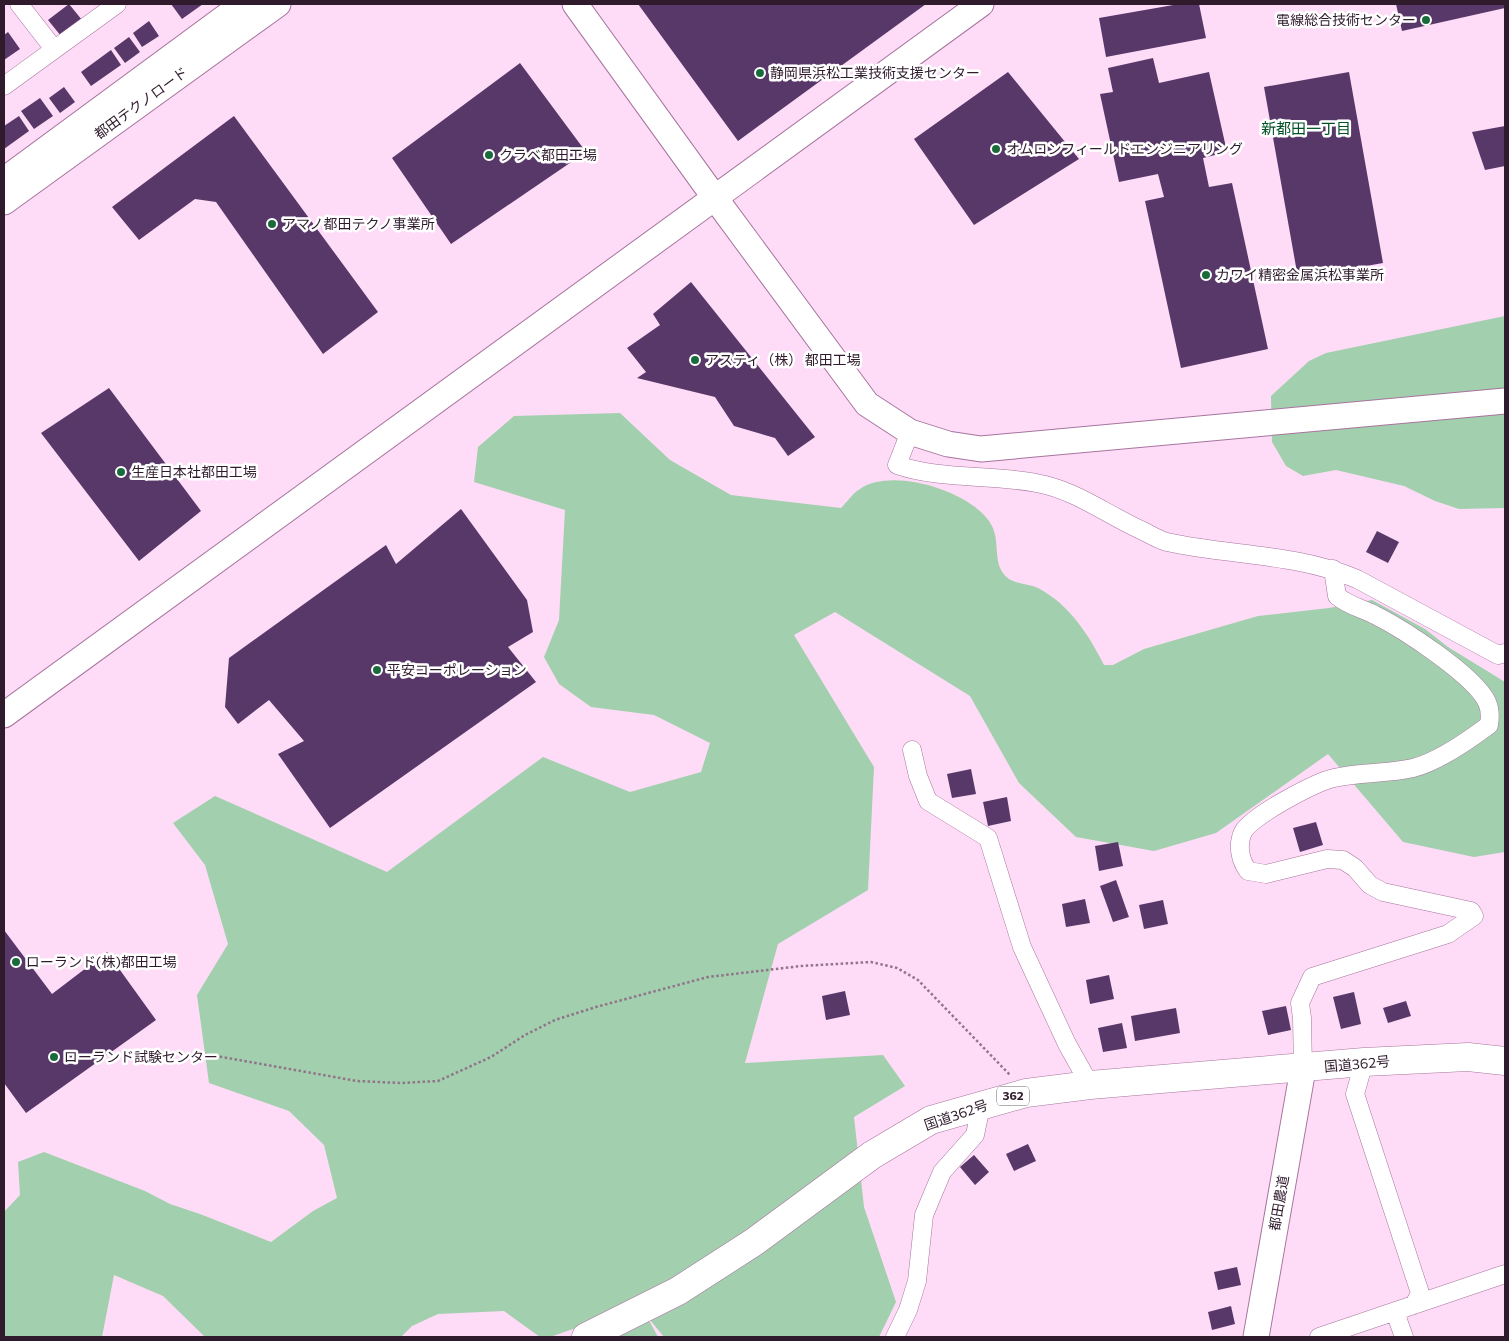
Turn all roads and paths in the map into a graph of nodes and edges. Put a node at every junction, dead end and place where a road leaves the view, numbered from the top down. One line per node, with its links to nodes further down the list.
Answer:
1 (19, 4): 7 (street)
2 (117, 4): 7 (street)
3 (243, 4): 9 (street, 都田テクノロード)
4 (278, 4): 11 (street, 都田テクノロード)
5 (575, 4): 10 (street)
6 (981, 4): 10 (street)
7 (54, 49): 8 (street)
8 (4, 86)
9 (4, 180)
10 (715, 198): 13 (street); 16 (street)
11 (4, 202)
12 (1505, 401): 13 (street)
13 (910, 432): 14 (street)
14 (1333, 569): 15 (street); 21 (street)
15 (1505, 653)
16 (4, 715)
17 (912, 750): 22 (street)
18 (205, 1054): 23 (path)
19 (1505, 1061): 20 (highway, 国道362号 / 362)
20 (1364, 1062): 21 (highway, 国道362号 / 362); 26 (street)
21 (1302, 1069): 22 (highway, 国道362号 / 362); 30 (street, 都田農道)
22 (1090, 1085): 23 (highway, 国道362号 / 362)
23 (1026, 1093): 24 (highway, 国道362号 / 362)
24 (981, 1106): 28 (highway, 国道362号 / 362); 29 (street)
25 (1505, 1274): 26 (street)
26 (1414, 1306): 27 (street)
27 (1395, 1312): 31 (street); 32 (street)
28 (586, 1337)
29 (895, 1337)
30 (1256, 1337)
31 (1319, 1337)
32 (1404, 1337)

